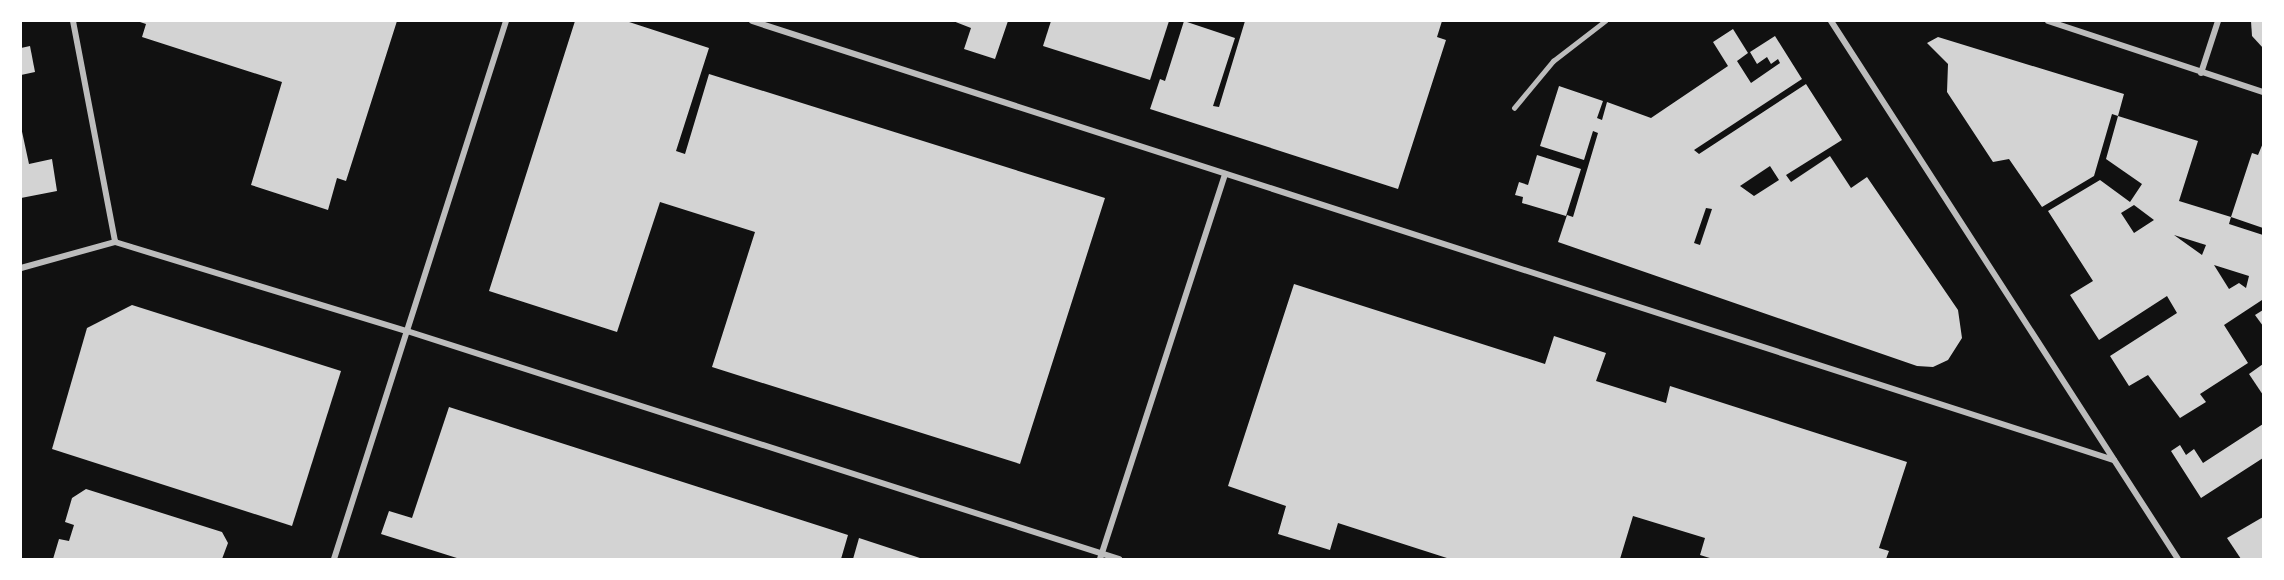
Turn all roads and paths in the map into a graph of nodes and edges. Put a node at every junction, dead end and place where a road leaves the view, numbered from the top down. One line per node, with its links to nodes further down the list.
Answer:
1 (73, 21): 12 (street)
2 (506, 21): 14 (street)
3 (752, 21): 11 (street)
4 (1605, 21): 10 (lane)
5 (1831, 21): 15 (street)
6 (2049, 21): 8 (street)
7 (2218, 21): 8 (street)
8 (2201, 72): 9 (street)
9 (2263, 92)
10 (1514, 108)
11 (1225, 174): 15 (street); 16 (street)
12 (115, 242): 13 (street); 14 (street)
13 (21, 268)
14 (407, 331): 16 (street); 17 (street)
15 (2114, 460): 19 (street)
16 (1101, 556): 18 (street)
17 (334, 559)
18 (1119, 559)
19 (2178, 559)

